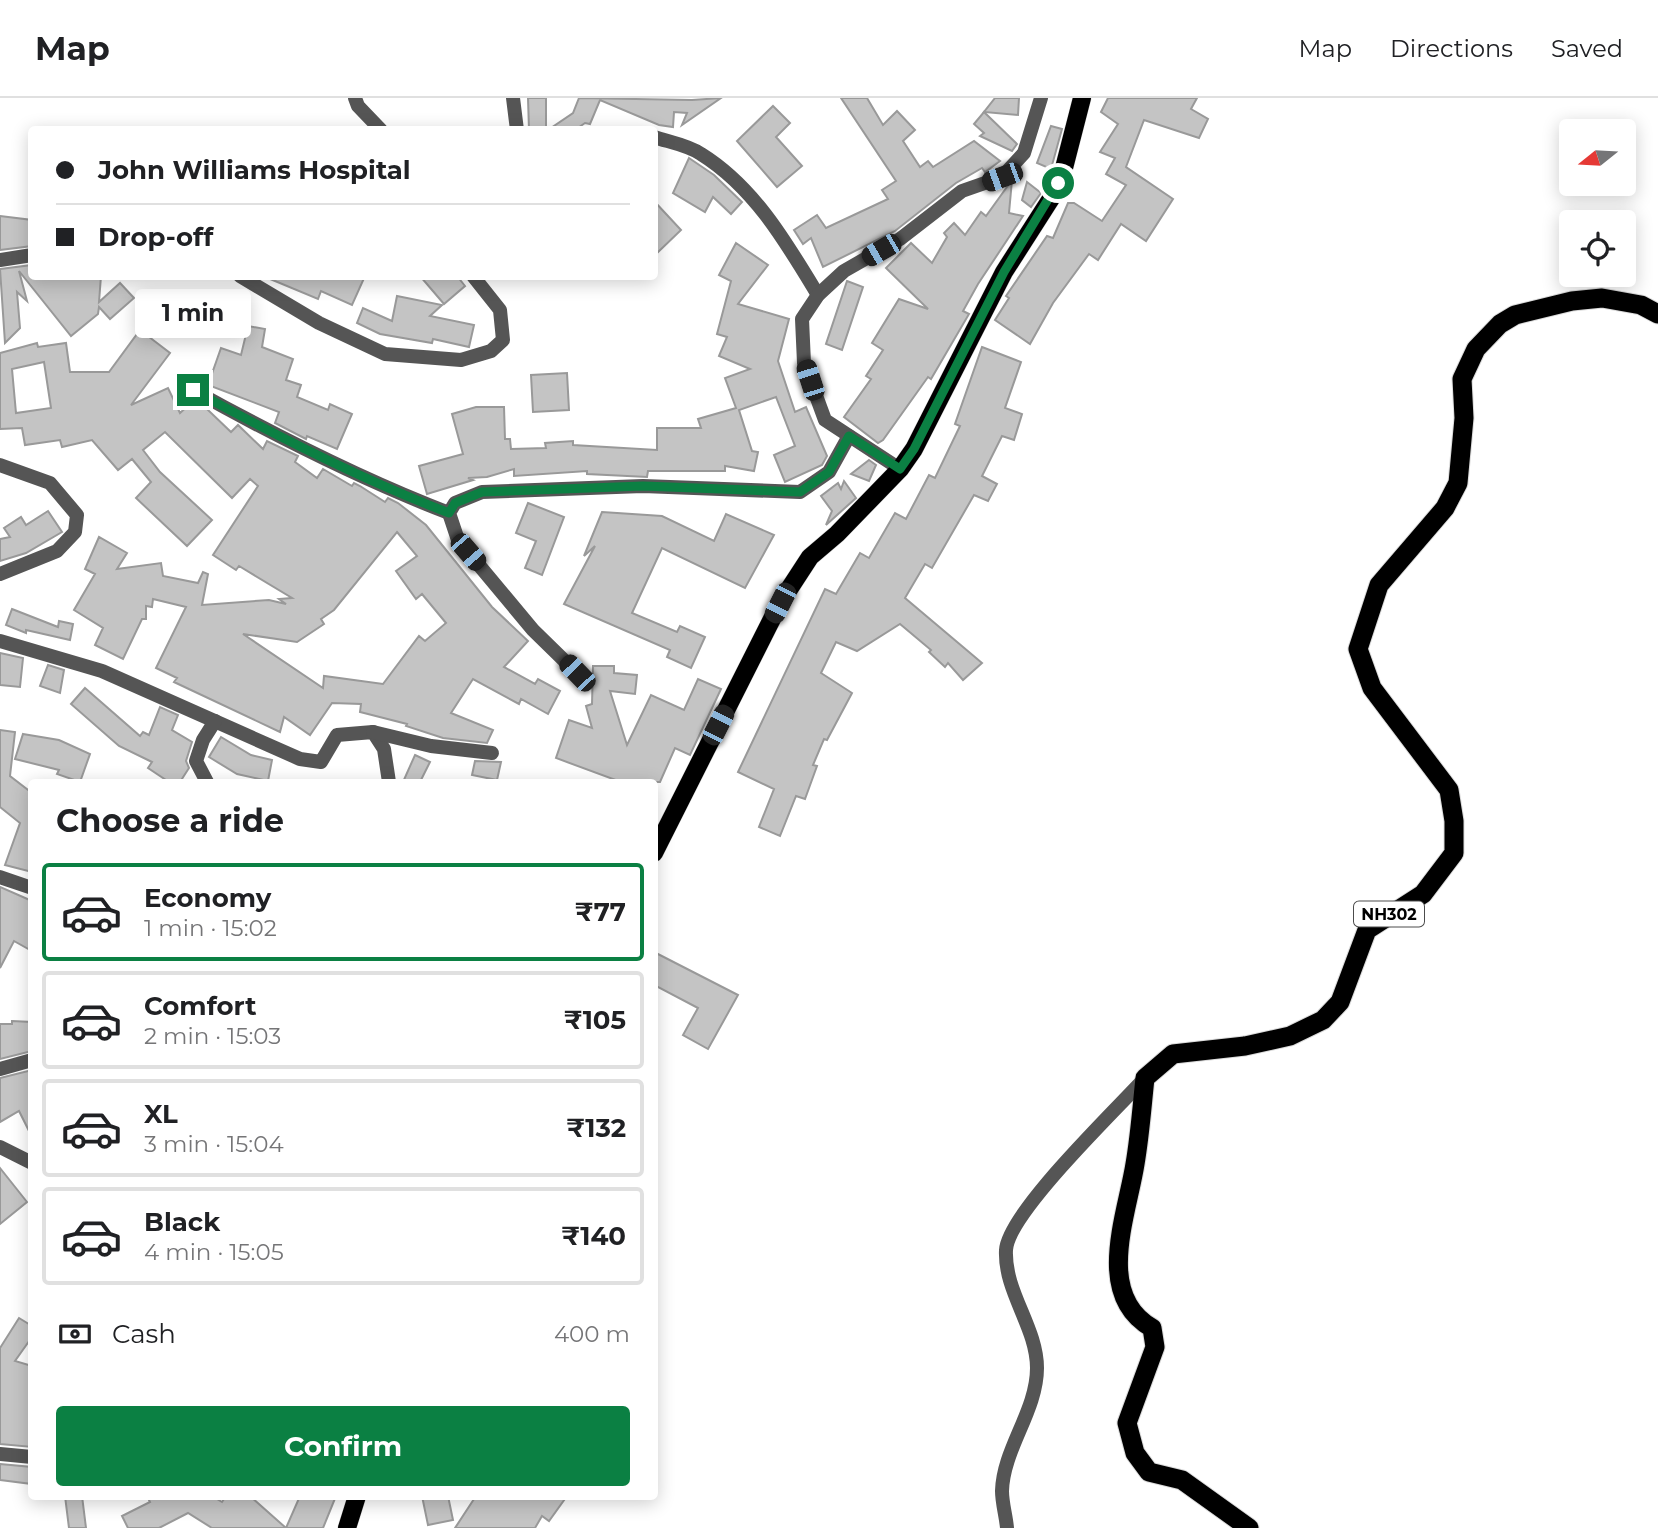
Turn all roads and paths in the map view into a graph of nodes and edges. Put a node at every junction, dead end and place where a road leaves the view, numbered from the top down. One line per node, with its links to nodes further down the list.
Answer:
1 (355, 98): 5 (street)
2 (513, 98): 6 (street)
3 (1041, 98): 12 (street)
4 (1082, 98): 17 (main road)
5 (377, 126)
6 (516, 126)
7 (658, 138): 12 (street)
8 (28, 255): 9 (street)
9 (0, 260)
10 (247, 280): 11 (street)
11 (475, 280)
12 (817, 295): 15 (street)
13 (1658, 314): 32 (highway, NH302)
14 (193, 390): 18 (street)
15 (849, 436): 17 (street); 18 (street)
16 (0, 465): 19 (street)
17 (900, 469): 27 (main road)
18 (449, 513): 21 (street)
19 (0, 573)
20 (0, 641): 22 (street)
21 (577, 673)
22 (215, 721): 23 (street); 25 (street)
23 (373, 732): 24 (street); 26 (street)
24 (492, 753)
25 (205, 779)
26 (389, 779)
27 (658, 845)
28 (0, 877): 29 (street)
29 (28, 887)
30 (28, 1061): 31 (street)
31 (0, 1069)
32 (1145, 1078): 39 (street); 40 (highway)
33 (0, 1147): 34 (street)
34 (28, 1161)
35 (0, 1454): 36 (street)
36 (28, 1457)
37 (355, 1500): 38 (main road)
38 (347, 1528)
39 (1007, 1528)
40 (1249, 1528)

